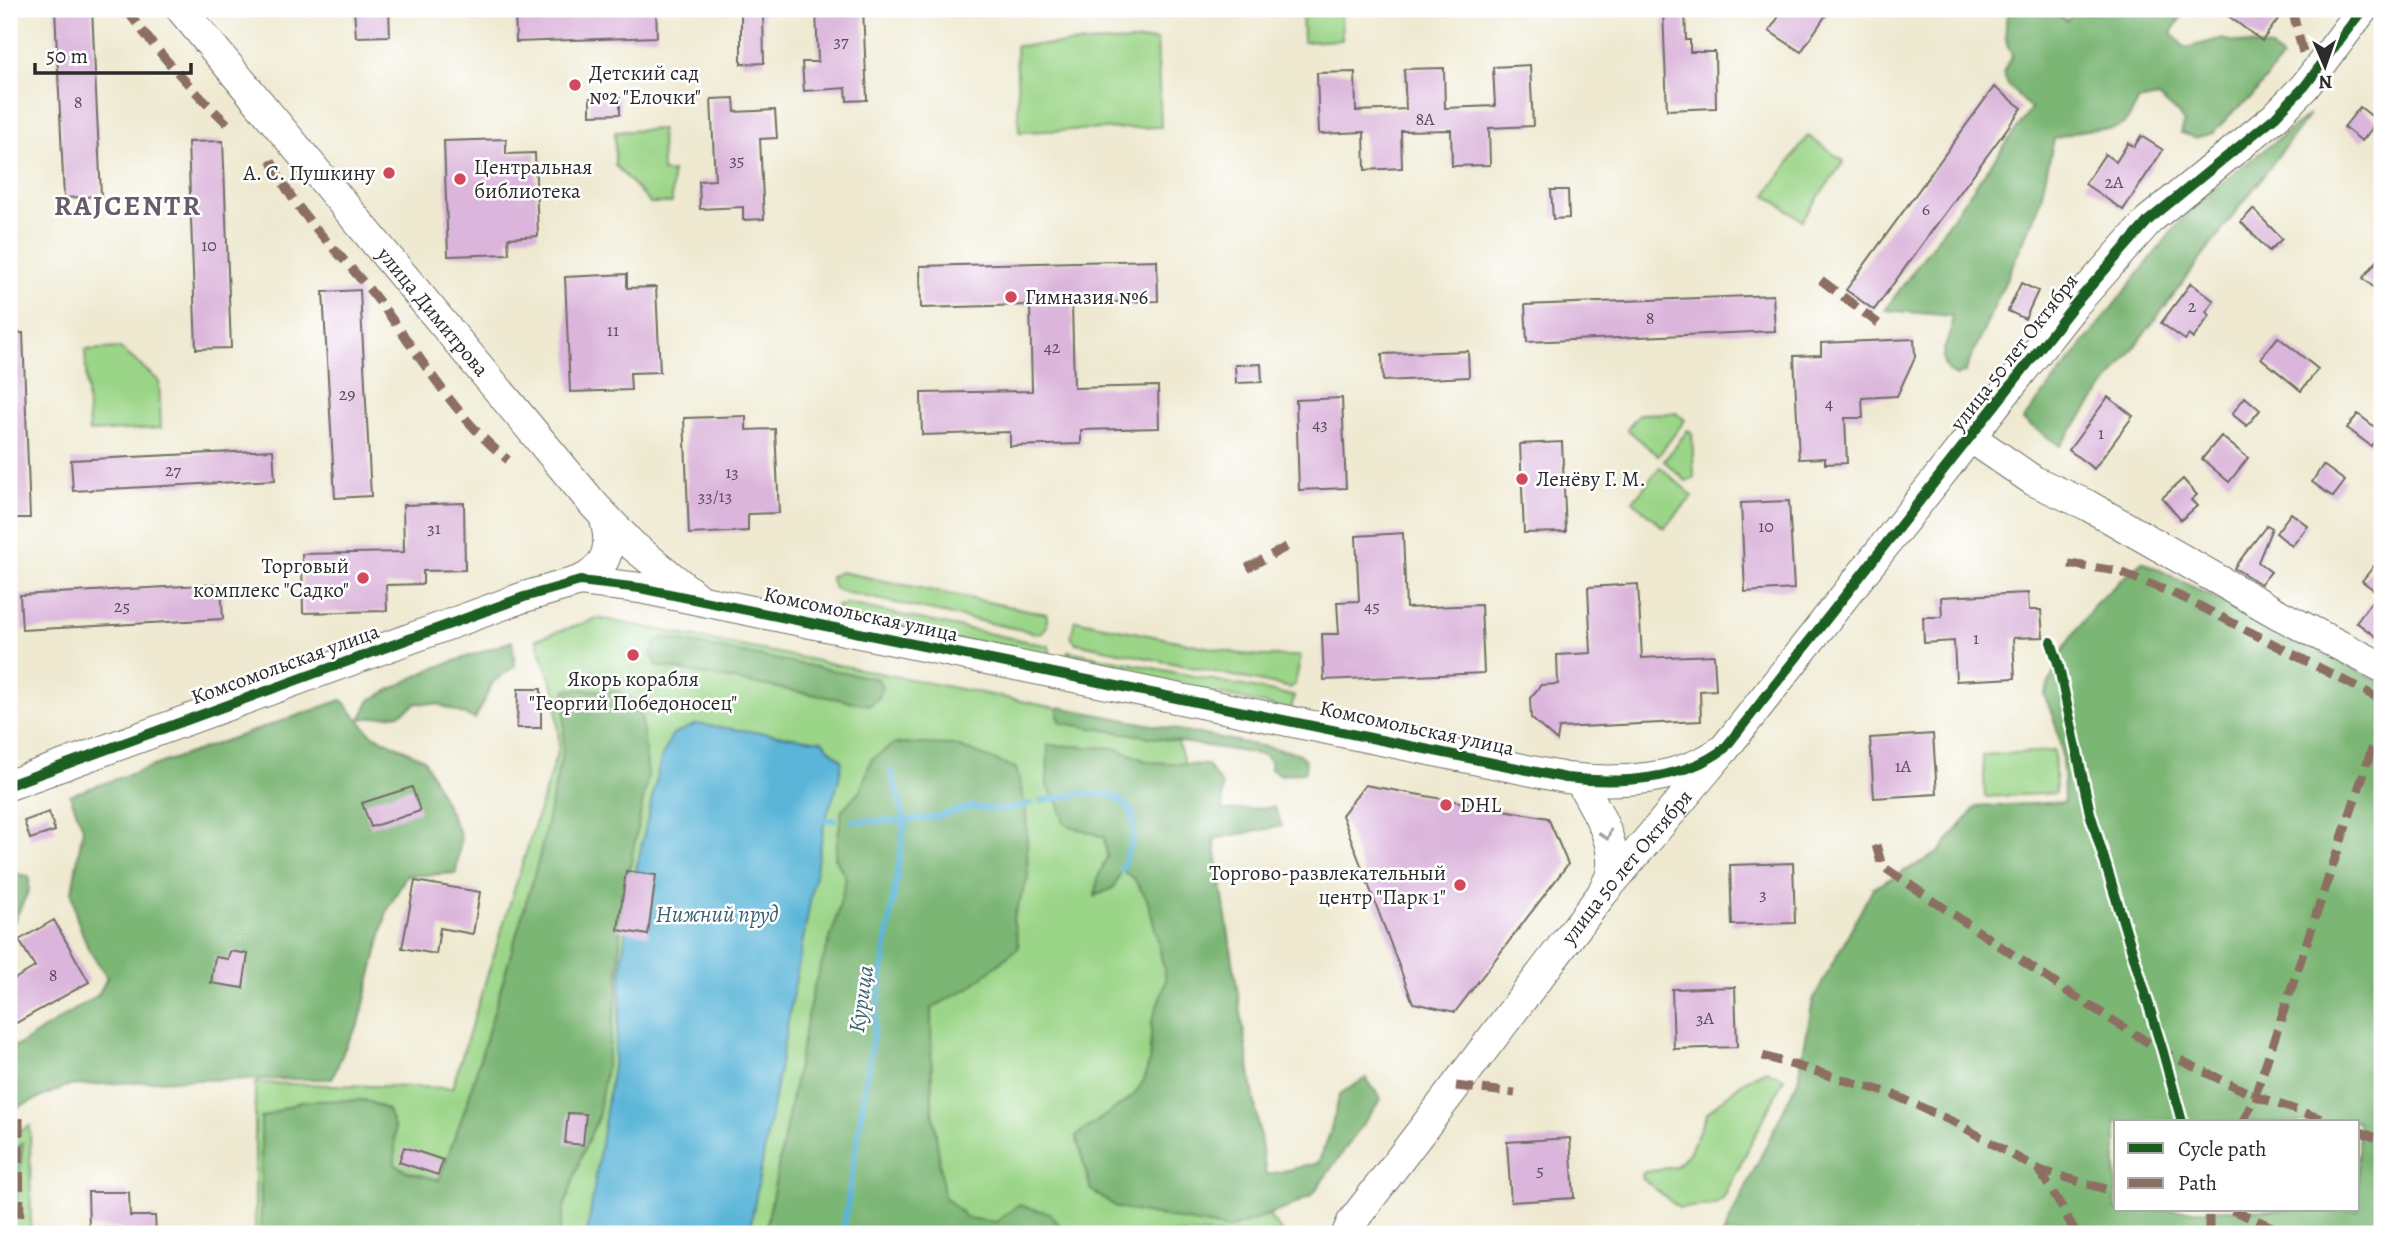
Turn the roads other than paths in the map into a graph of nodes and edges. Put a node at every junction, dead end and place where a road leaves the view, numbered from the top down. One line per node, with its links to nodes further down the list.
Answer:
1 (181, 9): 4 (street, улица Димитрова)
2 (2362, 9): 3 (street, улица 50 лет Октября)
3 (1970, 437): 7 (street); 8 (street, улица 50 лет Октября)
4 (604, 516): 5 (street); 6 (street, улица Димитрова)
5 (580, 581): 6 (street, Комсомольская улица); 10 (street, Комсомольская улица)
6 (701, 601): 9 (street, Комсомольская улица)
7 (2382, 667)
8 (1725, 748): 9 (street, Комсомольская улица); 11 (street, улица 50 лет Октября)
9 (1579, 779): 11 (street, one-way to 11)
10 (9, 785)
11 (1602, 894): 12 (street, улица 50 лет Октября)
12 (1347, 1234)

